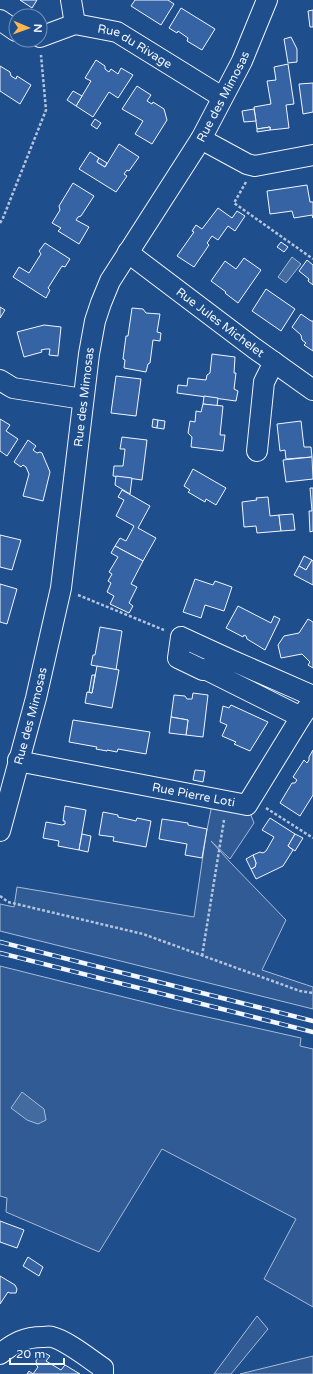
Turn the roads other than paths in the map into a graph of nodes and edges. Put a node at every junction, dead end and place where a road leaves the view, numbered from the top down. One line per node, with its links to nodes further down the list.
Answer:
1 (71, 0): 3 (street)
2 (268, 0): 5 (street, Rue des Mimosas)
3 (76, 24): 4 (street); 5 (street, Rue du Rivage)
4 (48, 38)
5 (222, 97): 6 (street, Rue des Mimosas)
6 (201, 139): 7 (street); 8 (street, Rue des Mimosas)
7 (313, 155)
8 (128, 252): 9 (street, Rue Jules Michelet); 12 (street, Rue des Mimosas)
9 (274, 362): 11 (street, Rue Jules Michelet); 13 (street)
10 (0, 380): 12 (street)
11 (313, 390)
12 (83, 399): 17 (street, Rue des Mimosas)
13 (257, 451)
14 (313, 696): 16 (street)
15 (313, 700): 16 (street, Rue Pierre Loti)
16 (301, 716): 17 (street, Rue Pierre Loti)
17 (18, 760): 18 (street, Rue des Mimosas)
18 (0, 831)
19 (0, 1354): 20 (street)
20 (103, 1374)

